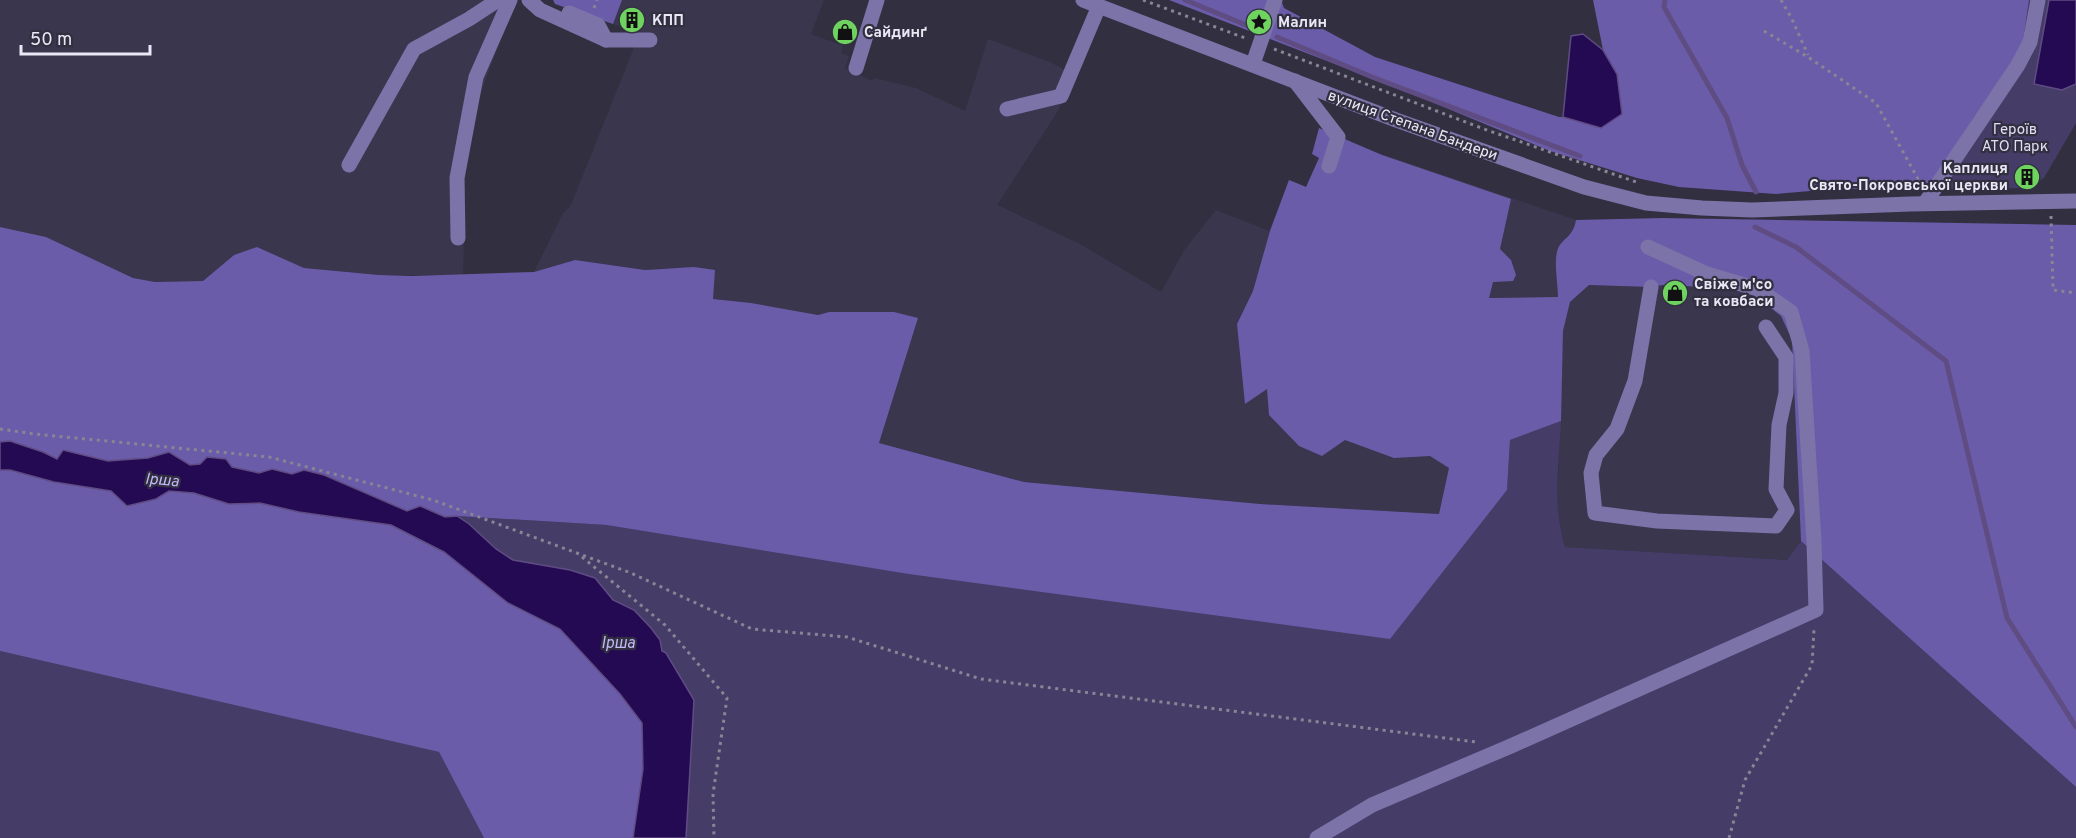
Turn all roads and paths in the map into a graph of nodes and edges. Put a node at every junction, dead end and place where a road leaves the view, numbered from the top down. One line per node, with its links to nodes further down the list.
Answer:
1 (498, 0): 20 (street)
2 (510, 0): 27 (street)
3 (877, 0): 17 (street)
4 (1083, 0): 10 (street, вулиця Степана Бандери)
5 (1143, 0): 14 (path)
6 (1275, 0): 14 (street)
7 (1781, 0): 15 (path)
8 (2038, 0): 23 (street)
9 (541, 5): 12 (street); 12 (street)
10 (1099, 6): 16 (street, вулиця Степана Бандери); 19 (street)
11 (1764, 32): 15 (path)
12 (606, 40): 13 (street)
13 (650, 40)
14 (1261, 44): 16 (street); 22 (path)
15 (1808, 57): 23 (path)
16 (1253, 64): 18 (street, вулиця Степана Бандери)
17 (856, 68)
18 (1295, 81): 21 (street); 26 (street, вулиця Степана Бандери)
19 (1007, 109)
20 (349, 165)
21 (1329, 166)
22 (1645, 185)
23 (1936, 187): 26 (street)
24 (2050, 201): 25 (street, вулиця Степана Бандери); 26 (street, вулиця Степана Бандери); 30 (path)
25 (2076, 201)
26 (1925, 203)
27 (458, 238)
28 (1648, 247): 34 (street)
29 (1651, 287): 31 (street)
30 (2076, 293)
31 (1766, 327)
32 (0, 429): 33 (path)
33 (578, 554): 35 (path); 36 (path)
34 (1816, 610): 37 (street); 38 (path)
35 (1463, 740)
36 (714, 838)
37 (1317, 838)
38 (1729, 838)

